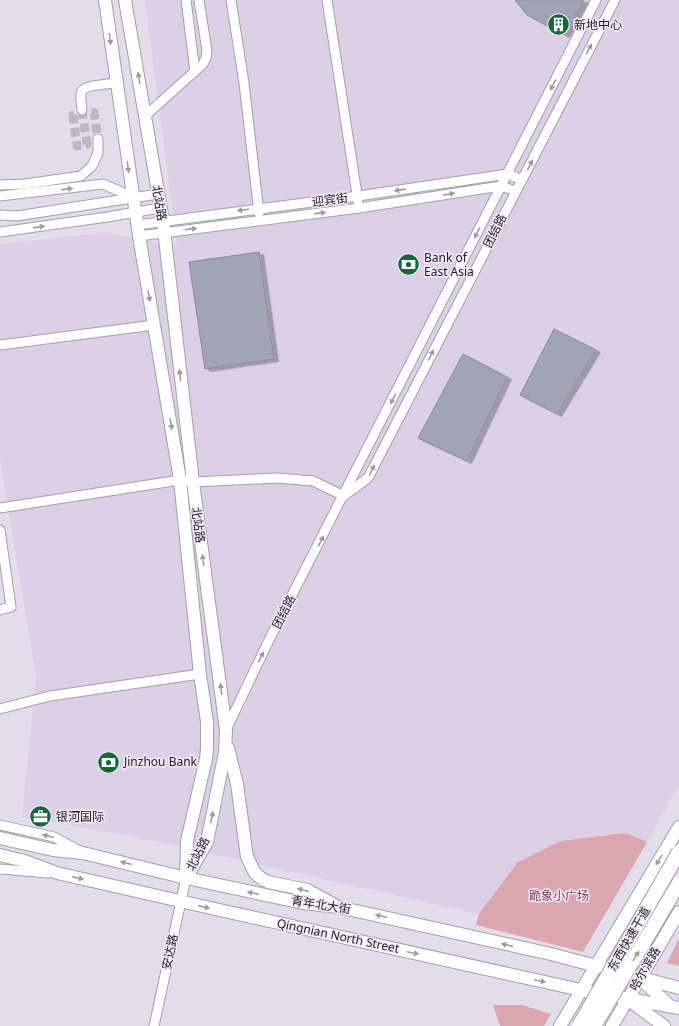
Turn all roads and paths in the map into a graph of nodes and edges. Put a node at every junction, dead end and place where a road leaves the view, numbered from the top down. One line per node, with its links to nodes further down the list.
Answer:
1 (105, 0): 10 (main road, 北站路, one-way to 10)
2 (125, 0): 12 (main road, 北站路, one-way to 2)
3 (186, 0): 9 (street)
4 (199, 0): 9 (street)
5 (231, 0): 24 (street)
6 (327, 0): 21 (street)
7 (596, 0): 14 (street, 团结路, one-way to 14)
8 (615, 0): 15 (street, 团结路, one-way to 8)
9 (195, 71): 12 (street)
10 (116, 83): 11 (street); 22 (main road, 北站路, one-way to 22)
11 (82, 110)
12 (146, 116): 19 (main road, 北站路)
13 (98, 139): 16 (street)
14 (508, 174): 15 (street); 17 (street, 团结路); 21 (street, 迎宾街, one-way to 21)
15 (522, 180): 18 (street, 团结路)
16 (0, 185)
17 (501, 186): 18 (street, 迎宾街); 25 (street, 迎宾街, one-way to 17); 35 (street, 团结路, one-way to 35)
18 (515, 191): 35 (street, 团结路, one-way to 18)
19 (158, 194): 22 (street); 23 (main road, 北站路)
20 (0, 196): 22 (street, one-way to 22)
21 (358, 196): 24 (street, 迎宾街); 25 (street)
22 (133, 198): 26 (street); 28 (main road, 北站路)
23 (160, 208): 28 (street); 29 (main road, 北站路)
24 (259, 208): 27 (street); 29 (street, 迎宾街, one-way to 29)
25 (359, 208): 27 (street, 迎宾街, one-way to 25)
26 (0, 215)
27 (261, 221): 29 (street, 迎宾街, one-way to 27)
28 (137, 224): 29 (street, 迎宾街); 30 (street, one-way to 28); 31 (main road, 北站路, one-way to 31)
29 (163, 227): 34 (main road, 北站路, one-way to 29)
30 (0, 232)
31 (154, 324): 32 (street); 33 (main road, 北站路, one-way to 33)
32 (0, 346)
33 (180, 480): 34 (street); 36 (street); 39 (main road, 北站路)
34 (193, 482): 35 (street); 41 (main road, 北站路, one-way to 34)
35 (344, 496): 41 (street, 团结路, one-way to 35)
36 (0, 508)
37 (0, 530): 38 (street)
38 (0, 610)
39 (200, 674): 40 (street); 50 (main road, 北站路)
40 (0, 709)
41 (226, 735): 50 (main road, 北站路, one-way to 41); 53 (main road, one-way to 41)
42 (0, 825): 45 (street, one-way to 42)
43 (679, 827): 55 (main road, one-way to 55)
44 (0, 838): 45 (main road, 青年北大街)
45 (83, 852): 50 (main road, 青年北大街, one-way to 45)
46 (679, 852): 64 (highway, 东西快速干道, bridge)
47 (0, 855): 49 (main road, Qingnian North Street)
48 (0, 869): 49 (street)
49 (57, 873): 52 (main road, Qingnian North Street, one-way to 52)
50 (186, 878): 52 (street, 安达路); 53 (main road, 青年北大街, one-way to 50)
51 (679, 883): 65 (highway, 东西快速干道, one-way to 51, bridge)
52 (181, 902): 58 (main road, Qingnian North Street, one-way to 58); 62 (street, 安达路)
53 (338, 907): 55 (main road, 青年北大街, one-way to 53)
54 (679, 912): 56 (main road, 哈尔滨路)
55 (596, 966): 56 (main road, 青年北大街); 58 (main road)
56 (640, 978): 57 (main road); 59 (main road, 哈尔滨路); 60 (main road)
57 (679, 988)
58 (581, 990): 59 (main road, Qingnian North Street); 63 (main road)
59 (628, 999): 60 (main road, Qingnian North Street); 66 (main road, 哈尔滨路); 67 (main road)
60 (674, 1007): 61 (main road)
61 (679, 1015)
62 (154, 1026)
63 (560, 1026)
64 (579, 1026)
65 (594, 1026)
66 (612, 1026)
67 (664, 1026)

